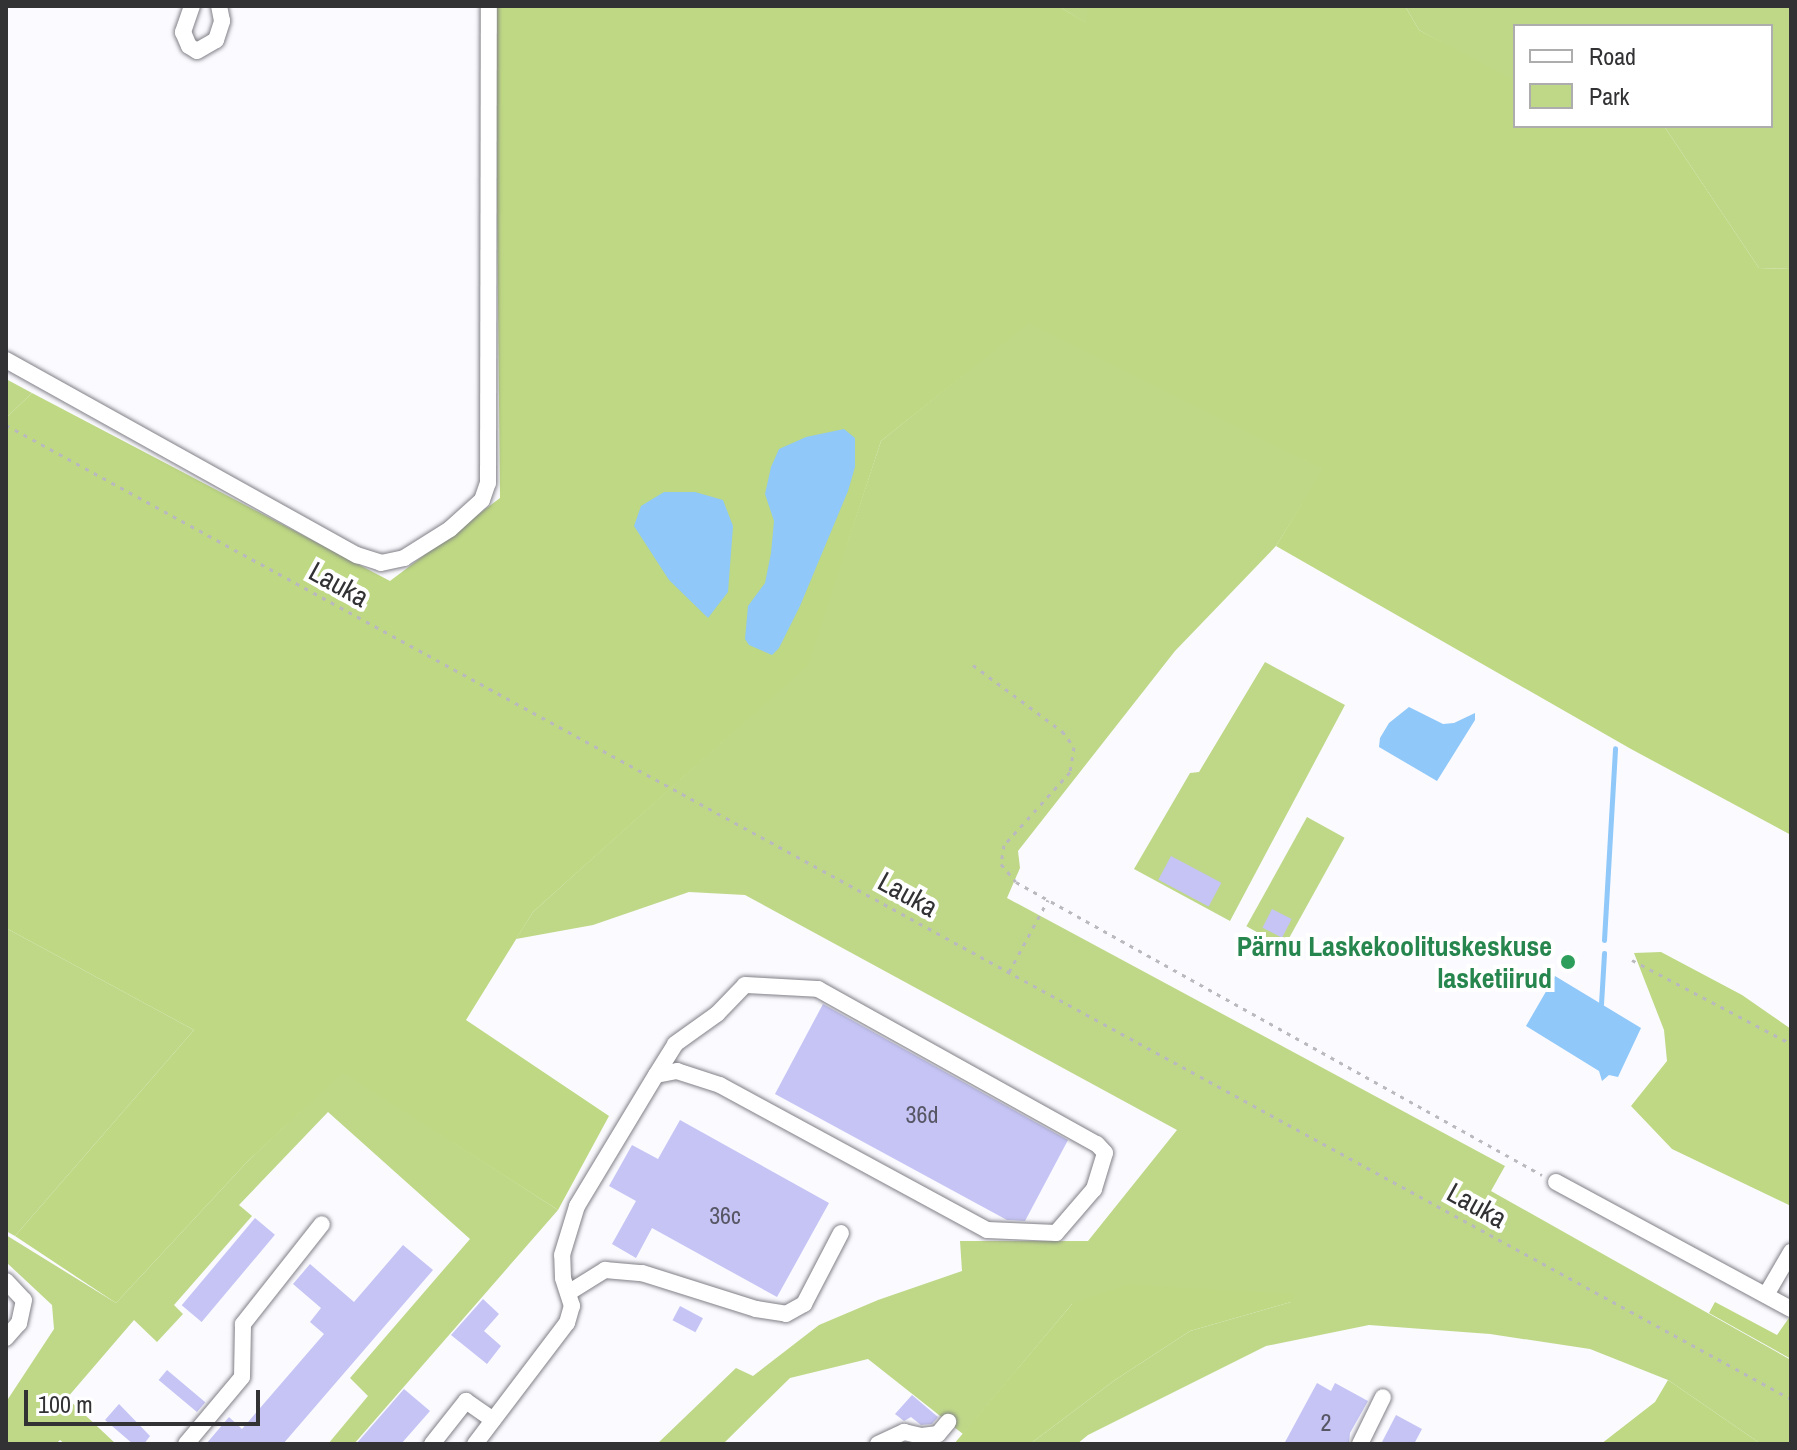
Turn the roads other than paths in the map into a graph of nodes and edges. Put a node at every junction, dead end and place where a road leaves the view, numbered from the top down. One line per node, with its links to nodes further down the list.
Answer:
1 (192, 6): 2 (lane)
2 (219, 6)
3 (489, 6): 4 (lane)
4 (6, 360)
5 (656, 1075): 5 (lane); 11 (lane)
6 (1556, 1182): 12 (lane)
7 (322, 1224): 18 (lane)
8 (841, 1233): 11 (lane)
9 (1791, 1252): 12 (lane)
10 (6, 1281): 14 (lane)
11 (568, 1293): 16 (lane)
12 (1766, 1295): 13 (lane)
13 (1791, 1309)
14 (6, 1338)
15 (1383, 1397): 22 (lane)
16 (493, 1420): 19 (lane); 20 (lane)
17 (948, 1422): 21 (lane)
18 (186, 1444)
19 (432, 1444)
20 (475, 1444)
21 (878, 1444)
22 (1360, 1444)

